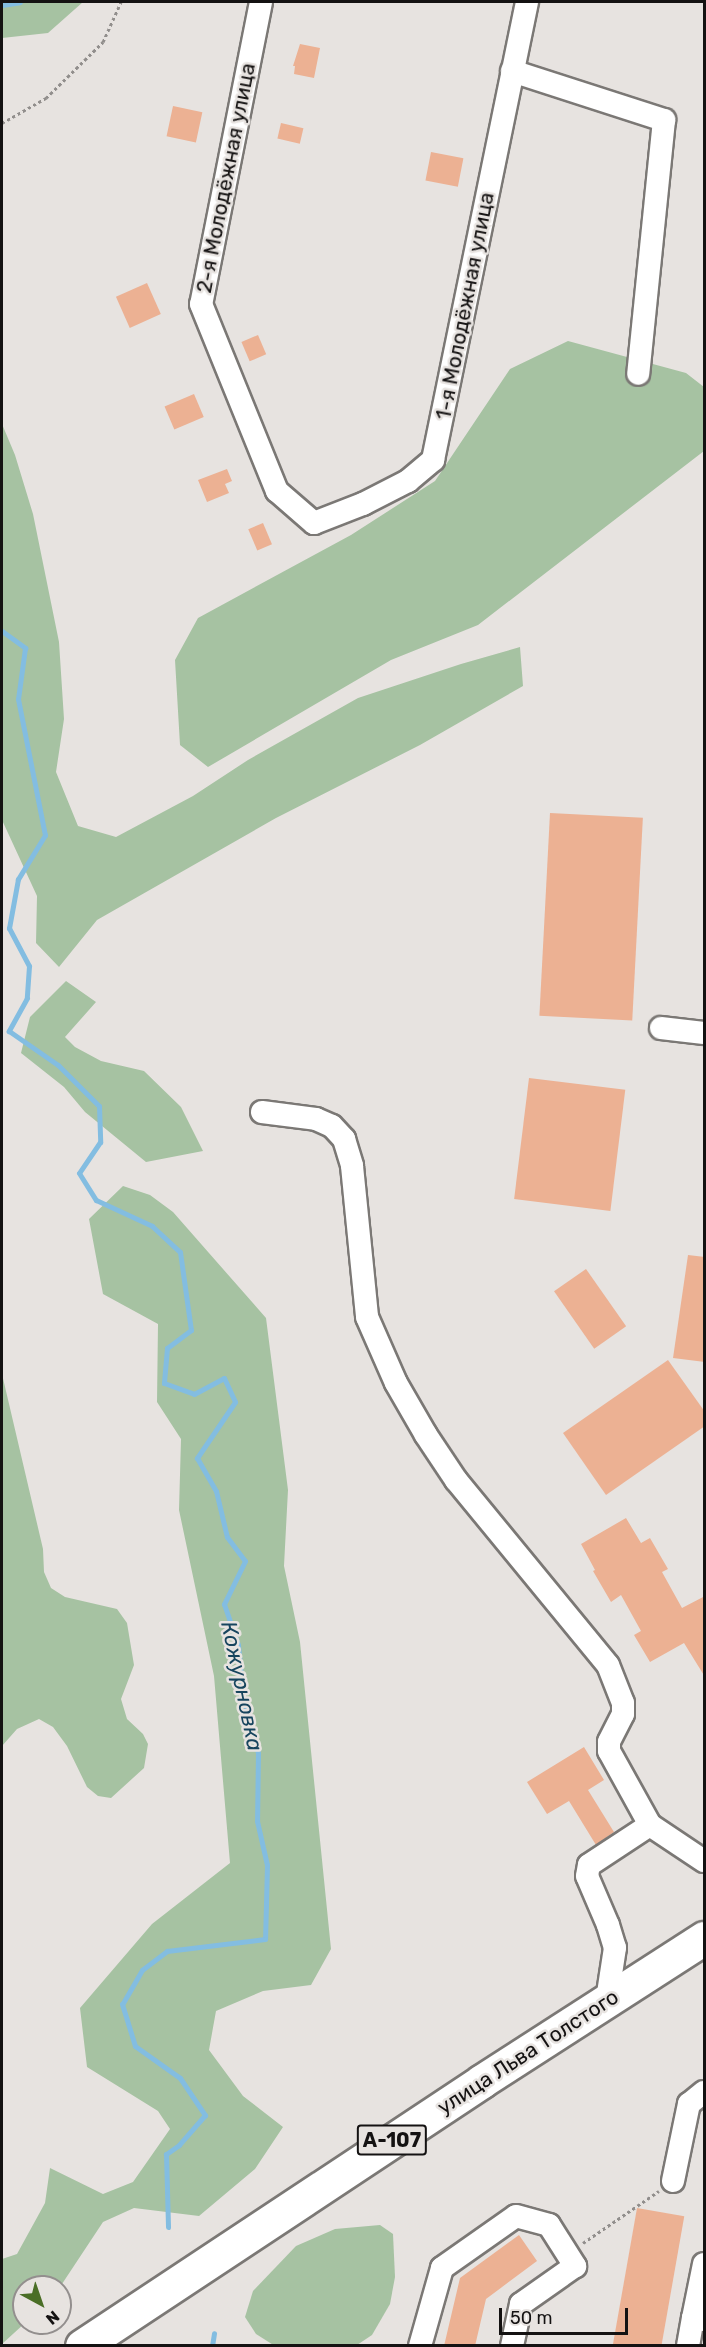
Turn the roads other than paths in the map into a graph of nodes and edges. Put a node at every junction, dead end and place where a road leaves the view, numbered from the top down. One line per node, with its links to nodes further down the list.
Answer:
1 (261, 2): 5 (street, 2-я Молодёжная улица)
2 (527, 2): 3 (street, 1-я Молодёжная улица)
3 (512, 71): 4 (street); 5 (street, 1-я Молодёжная улица)
4 (638, 374)
5 (363, 504)
6 (661, 1028): 7 (street)
7 (705, 1033)
8 (262, 1112): 9 (street)
9 (650, 1825): 10 (street); 12 (street)
10 (705, 1861)
11 (705, 1938): 12 (highway, улица Льва Толстого / А-107)
12 (607, 2000): 17 (highway, улица Льва Толстого / А-107)
13 (705, 2092): 14 (street)
14 (673, 2181)
15 (705, 2264): 16 (street)
16 (699, 2319): 20 (street)
17 (82, 2346)
18 (420, 2346): 19 (street)
19 (512, 2346)
20 (688, 2346)

